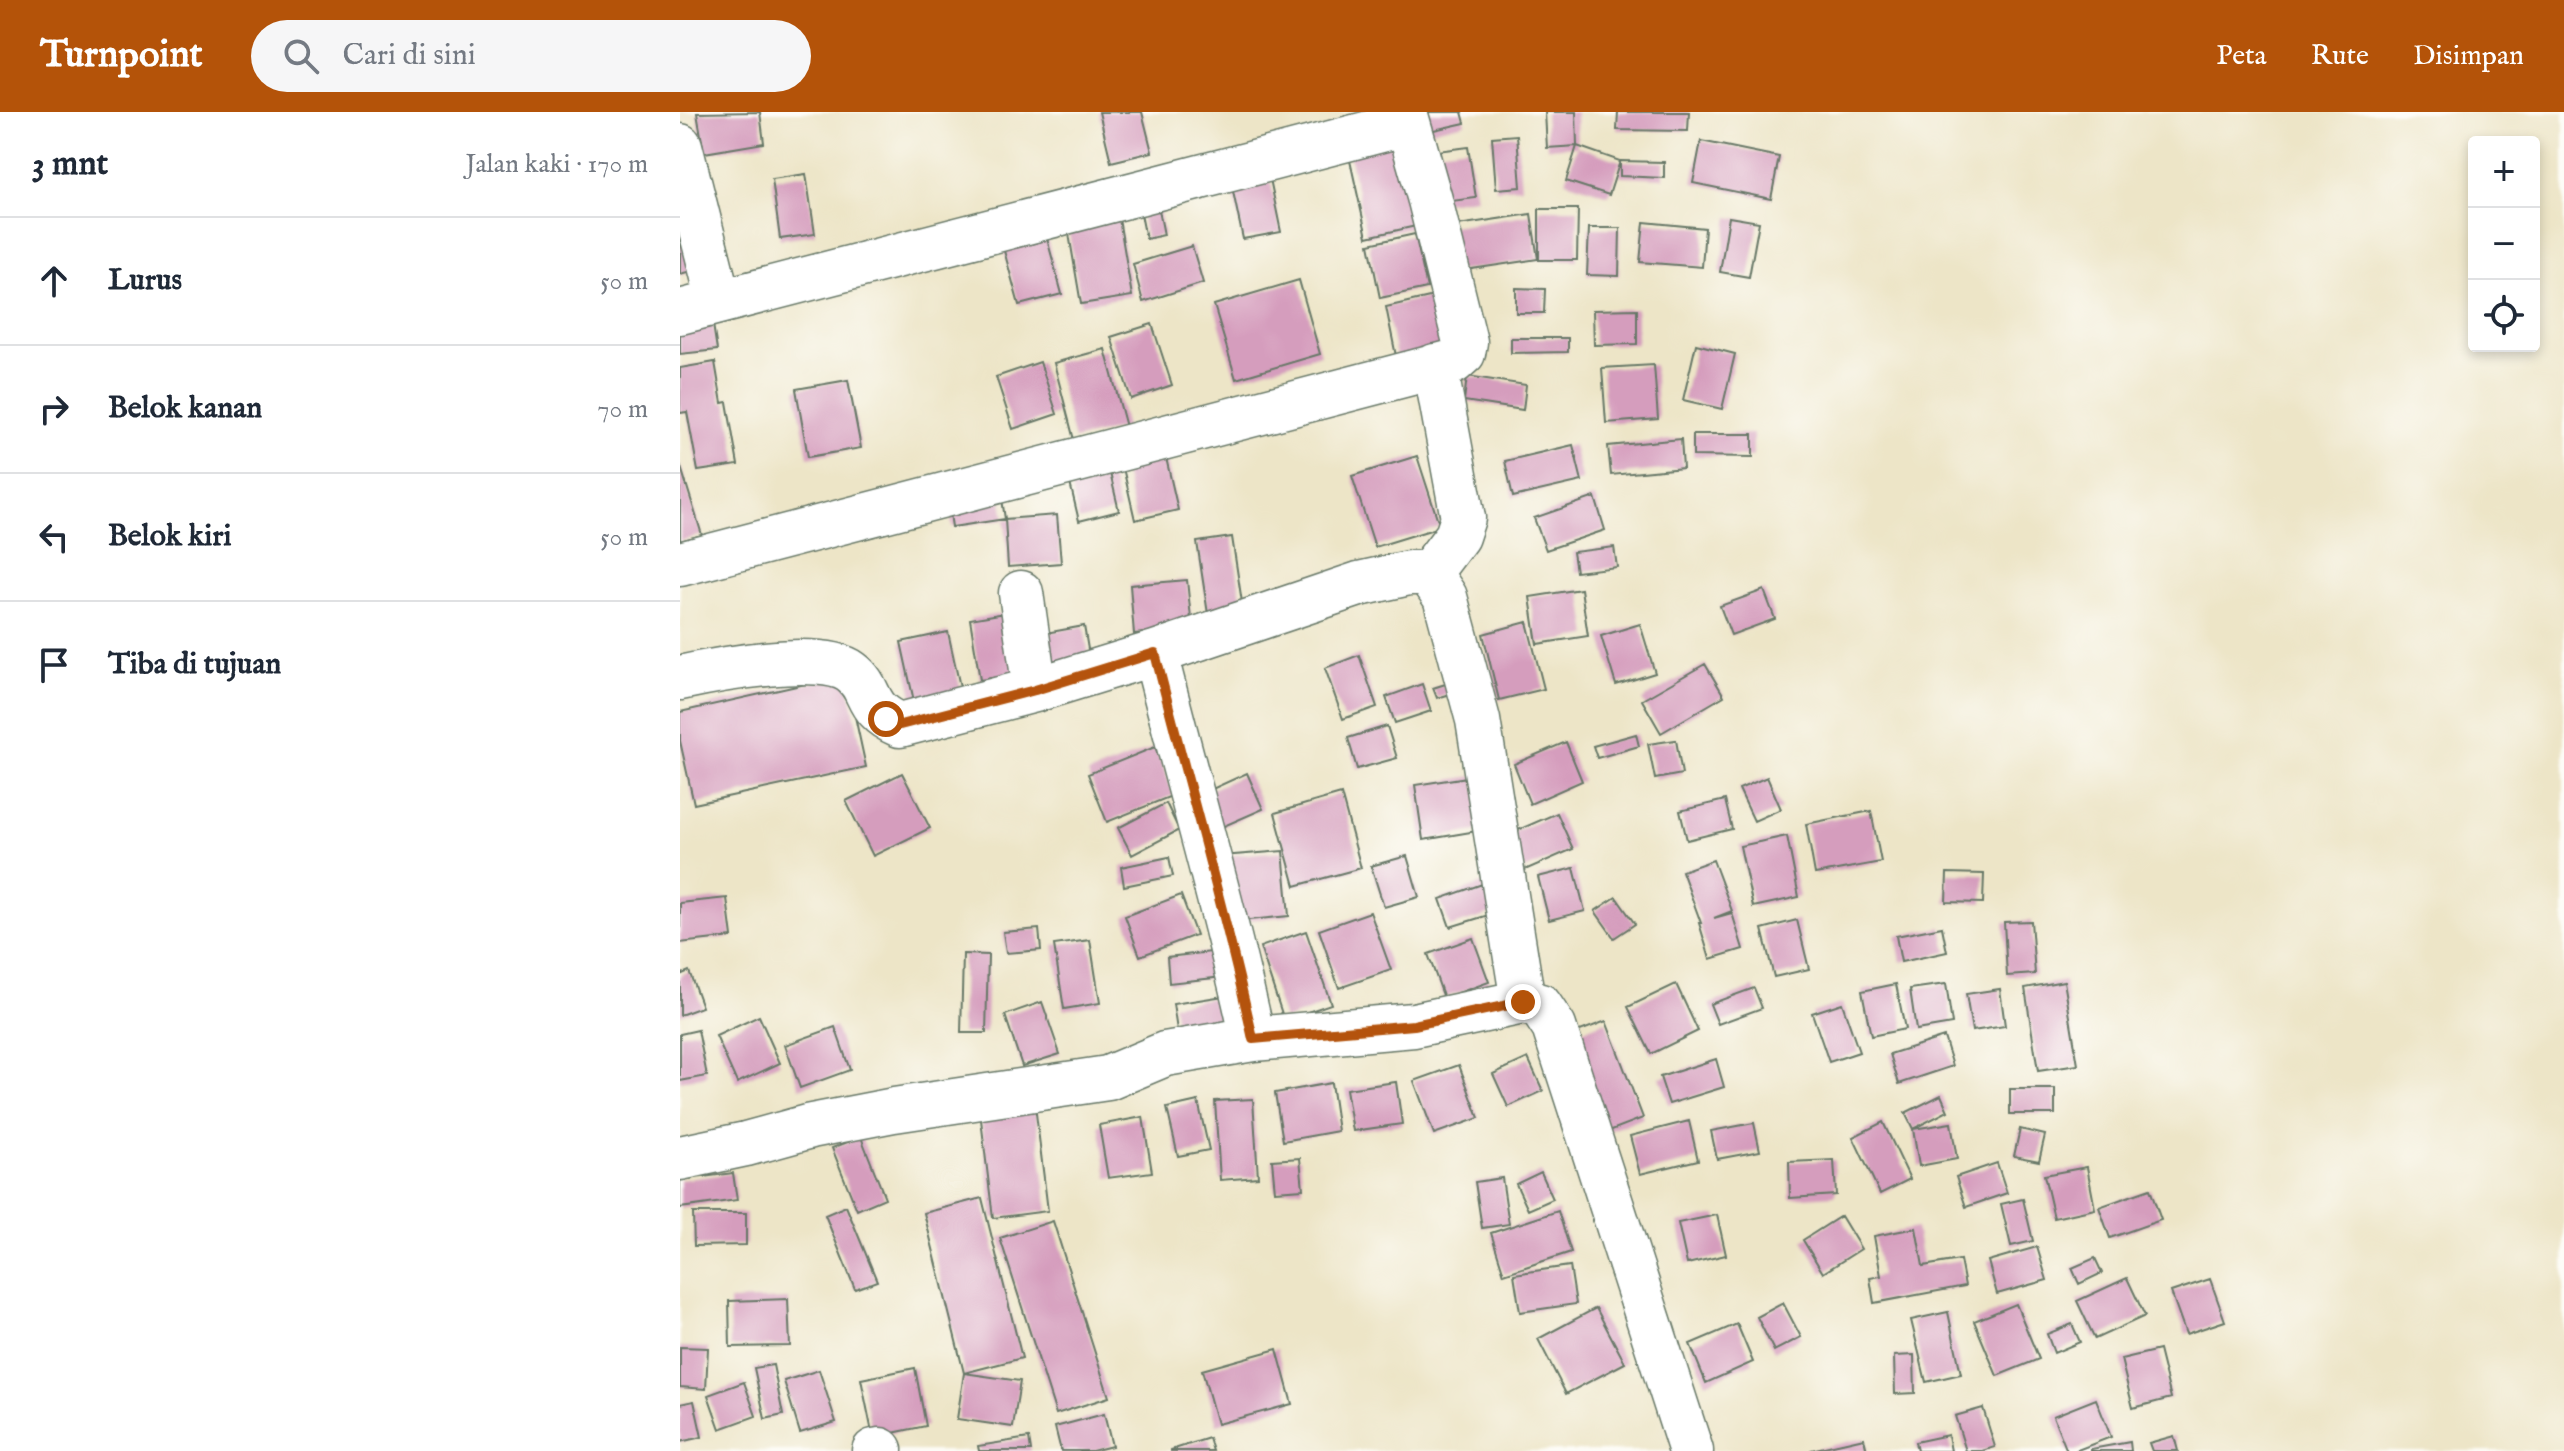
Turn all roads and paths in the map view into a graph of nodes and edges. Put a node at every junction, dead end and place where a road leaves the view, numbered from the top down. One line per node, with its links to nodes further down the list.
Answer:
1 (1406, 118): 3 (street); 4 (street)
2 (680, 146): 3 (street)
3 (700, 306)
4 (1435, 366): 5 (street); 6 (street)
5 (680, 564)
6 (1429, 573): 8 (street); 11 (street)
7 (1021, 593): 10 (street)
8 (1155, 653): 10 (street); 12 (street)
9 (680, 678): 10 (street)
10 (1035, 690)
11 (1523, 1002): 12 (street); 16 (street)
12 (1253, 1039): 13 (street)
13 (680, 1158)
14 (880, 1450): 15 (street)
15 (874, 1451)
16 (1691, 1451)

